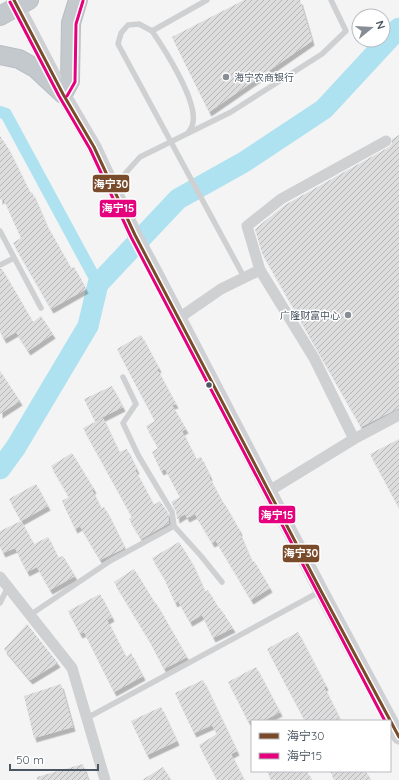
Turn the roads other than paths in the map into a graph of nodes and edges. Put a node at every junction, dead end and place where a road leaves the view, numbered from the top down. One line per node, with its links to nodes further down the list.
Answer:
1 (78, 0): 8 (highway)
2 (207, 0): 6 (lane)
3 (330, 0): 9 (lane)
4 (20, 2): 5 (highway); 8 (main road)
5 (0, 16)
6 (152, 31): 9 (lane); 11 (lane)
7 (0, 55): 8 (highway)
8 (63, 94): 12 (main road)
9 (188, 134): 11 (lane)
10 (386, 141): 16 (street)
11 (172, 142): 12 (lane); 17 (lane)
12 (113, 187): 19 (main road)
13 (0, 231): 14 (lane)
14 (14, 258): 15 (lane); 18 (lane)
15 (0, 265)
16 (260, 270): 17 (street); 22 (street)
17 (244, 277): 19 (street)
18 (41, 308)
19 (179, 318): 23 (main road)
20 (123, 377): 24 (lane)
21 (399, 415): 22 (street)
22 (354, 439): 23 (street)
23 (269, 491): 28 (main road)
24 (174, 526): 26 (lane); 30 (lane)
25 (0, 578): 27 (street)
26 (222, 582)
27 (8, 587): 29 (lane); 30 (street)
28 (321, 591): 31 (lane); 32 (main road)
29 (0, 603)
30 (30, 616): 31 (street)
31 (87, 718): 33 (street)
32 (397, 728)
33 (105, 780)

